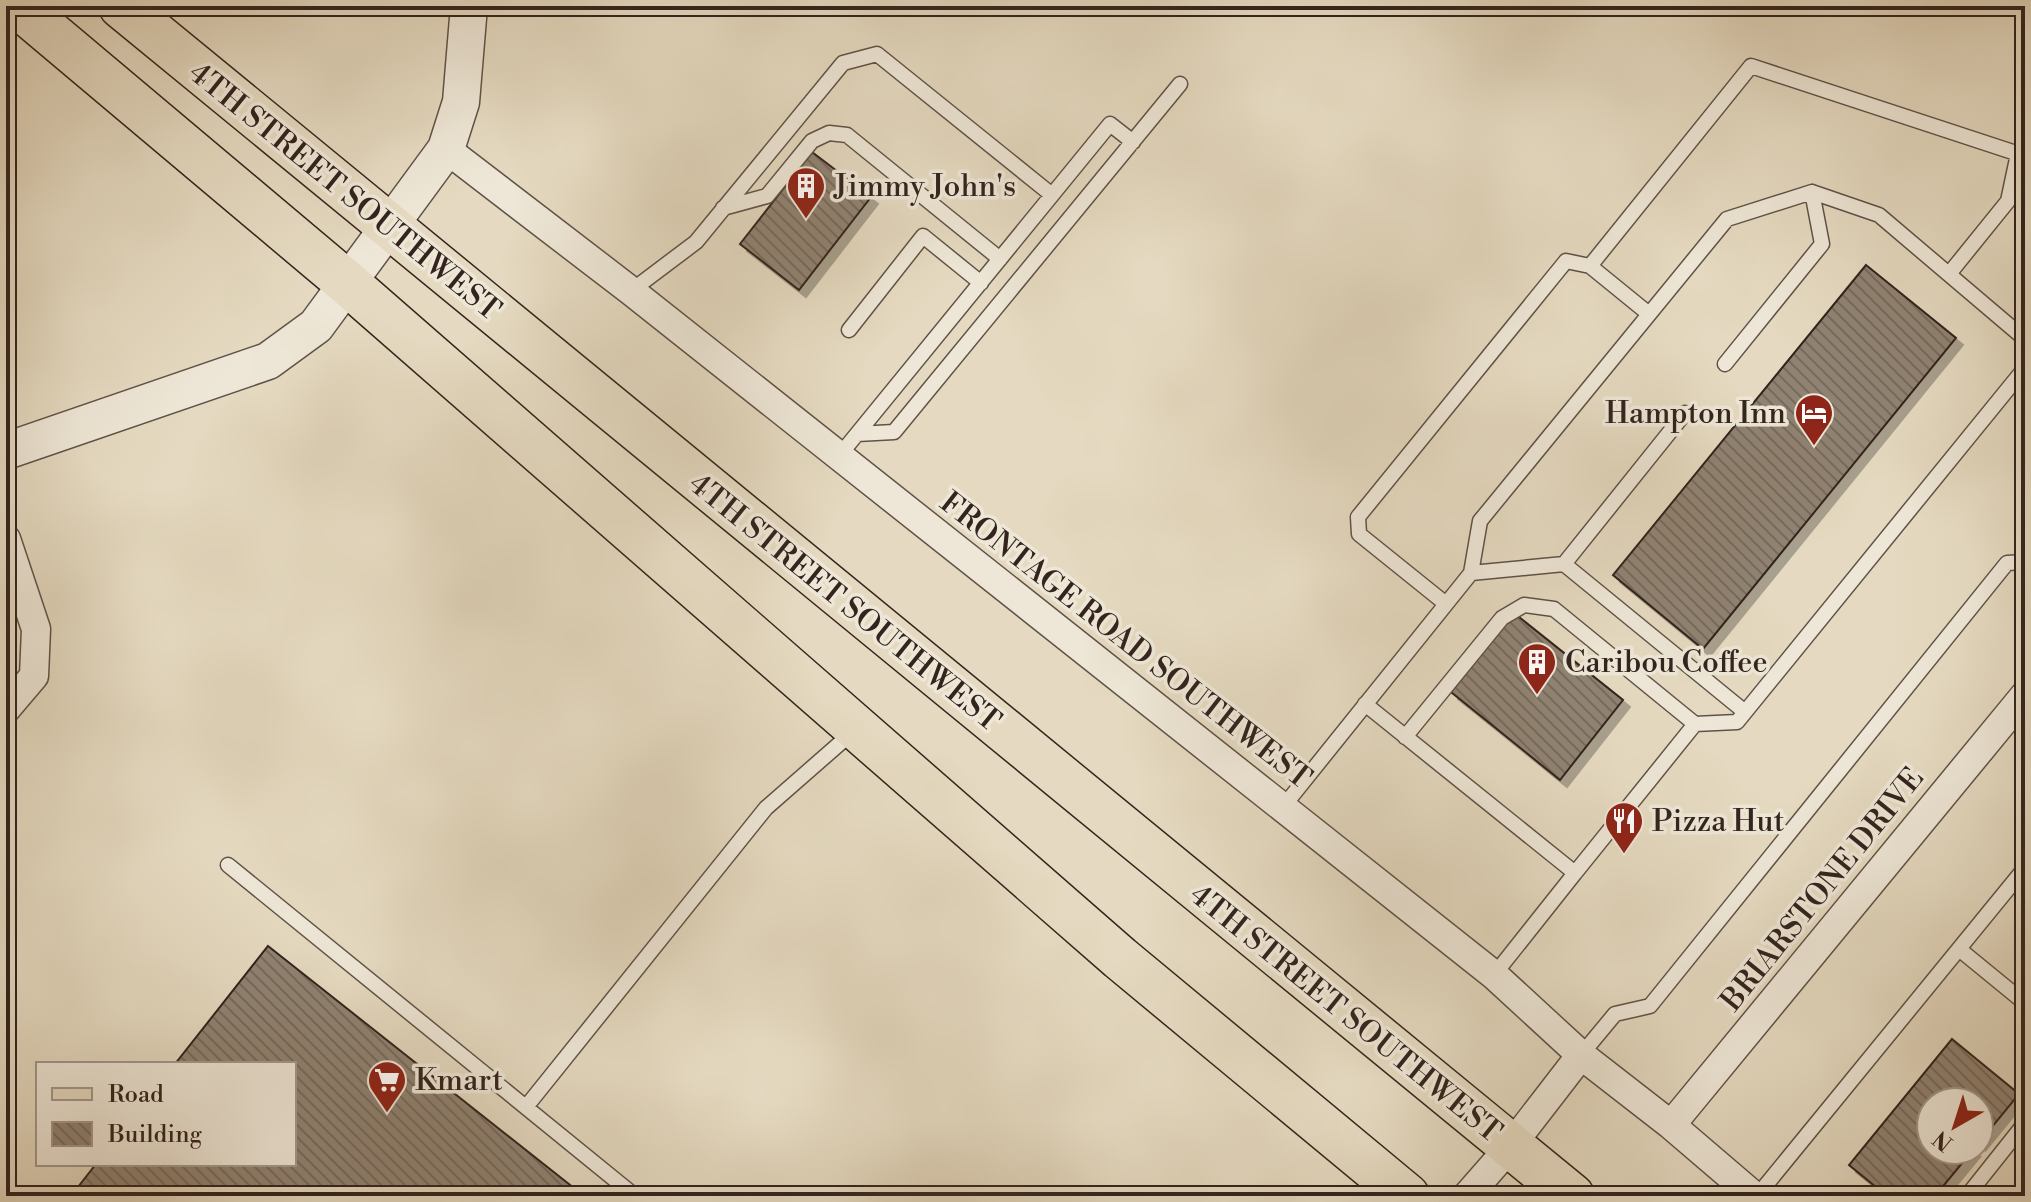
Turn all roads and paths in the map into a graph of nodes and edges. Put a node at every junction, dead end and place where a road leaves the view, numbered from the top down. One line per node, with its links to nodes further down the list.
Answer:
1 (18, 6): 15 (main road)
2 (121, 6): 11 (main road, 4TH STREET SOUTHWEST)
3 (466, 7): 6 (street)
4 (1180, 84): 5 (lane)
5 (1133, 142): 9 (lane); 24 (lane)
6 (446, 149): 11 (street); 17 (street, FRONTAGE ROAD SOUTHWEST)
7 (2022, 155): 13 (lane); 14 (lane)
8 (1812, 192): 14 (lane); 18 (lane); 21 (lane)
9 (1052, 195): 10 (lane); 12 (lane)
10 (723, 208): 12 (lane); 17 (lane)
11 (390, 228): 15 (street); 50 (main road, 4TH STREET SOUTHWEST)
12 (1000, 259): 16 (lane)
13 (1590, 266): 18 (lane); 31 (lane)
14 (1949, 274): 20 (lane)
15 (346, 282): 25 (street); 37 (main road)
16 (981, 283): 19 (lane); 24 (lane)
17 (631, 291): 26 (street, FRONTAGE ROAD SOUTHWEST)
18 (1649, 314): 30 (lane)
19 (849, 330)
20 (2025, 339)
21 (1725, 364)
22 (2025, 368): 35 (lane)
23 (1685, 413): 29 (lane)
24 (857, 434): 26 (lane)
25 (6, 451)
26 (839, 456): 39 (street, FRONTAGE ROAD SOUTHWEST)
27 (6, 539): 34 (street)
28 (2025, 562): 46 (lane)
29 (1564, 564): 30 (lane); 35 (lane)
30 (1471, 573): 31 (lane)
31 (1446, 604): 33 (lane)
32 (2025, 695): 49 (street, BRIARSTONE DRIVE)
33 (1365, 704): 38 (lane); 39 (lane)
34 (6, 709)
35 (1745, 712): 36 (lane)
36 (1695, 724): 38 (lane); 42 (lane)
37 (857, 729): 47 (lane); 52 (main road)
38 (1405, 737): 42 (lane)
39 (1283, 807): 44 (street, FRONTAGE ROAD SOUTHWEST)
40 (228, 865): 47 (lane)
41 (2025, 868): 43 (lane)
42 (1575, 873): 44 (lane)
43 (1959, 949): 45 (lane); 55 (lane)
44 (1494, 975): 46 (street, FRONTAGE ROAD SOUTHWEST)
45 (2025, 1003)
46 (1581, 1055): 49 (street, FRONTAGE ROAD SOUTHWEST); 50 (street)
47 (526, 1107): 51 (lane)
48 (2025, 1123): 56 (lane)
49 (1671, 1125): 55 (street, FRONTAGE ROAD SOUTHWEST)
50 (1510, 1147): 53 (street); 54 (main road, 4TH STREET SOUTHWEST)
51 (635, 1196)
52 (1407, 1196)
53 (1467, 1196)
54 (1572, 1196)
55 (1756, 1196)
56 (1967, 1196)

